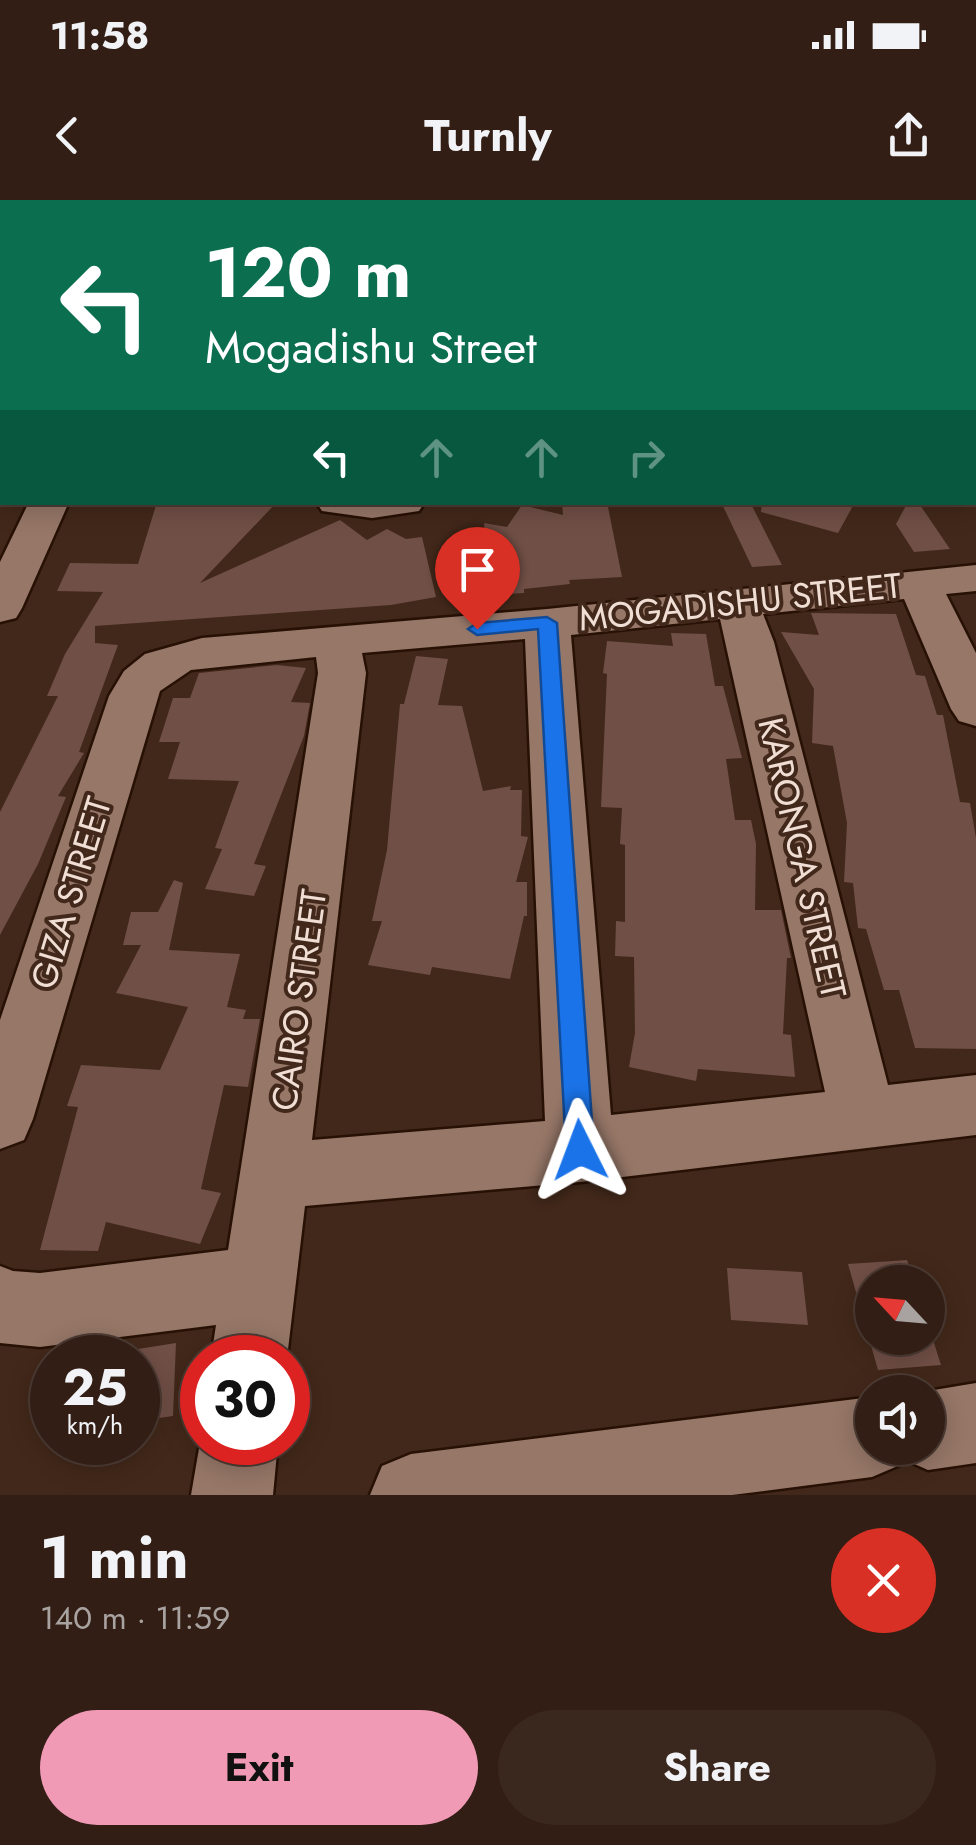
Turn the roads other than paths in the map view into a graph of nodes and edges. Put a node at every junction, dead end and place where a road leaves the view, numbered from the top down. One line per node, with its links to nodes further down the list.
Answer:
1 (47, 505): 5 (street)
2 (976, 578): 3 (street, MOGADISHU STREET)
3 (918, 584): 4 (street, MOGADISHU STREET); 9 (street)
4 (736, 602): 6 (street, MOGADISHU STREET); 11 (street, KARONGA STREET)
5 (0, 608)
6 (547, 623): 7 (street, MOGADISHU STREET); 13 (street)
7 (337, 642): 8 (street, MOGADISHU STREET); 14 (street, CAIRO STREET)
8 (150, 671): 12 (street, GIZA STREET)
9 (976, 709)
10 (976, 1105): 11 (street)
11 (863, 1115): 13 (street)
12 (0, 1119)
13 (580, 1150): 14 (street)
14 (275, 1176): 15 (street, CAIRO STREET)
15 (259, 1283): 16 (street); 17 (street, CAIRO STREET)
16 (0, 1303)
17 (252, 1335)
18 (976, 1424): 19 (street)
19 (945, 1428)
20 (855, 1438): 23 (street)
21 (235, 1465): 22 (street)
22 (232, 1495)
23 (411, 1495)

